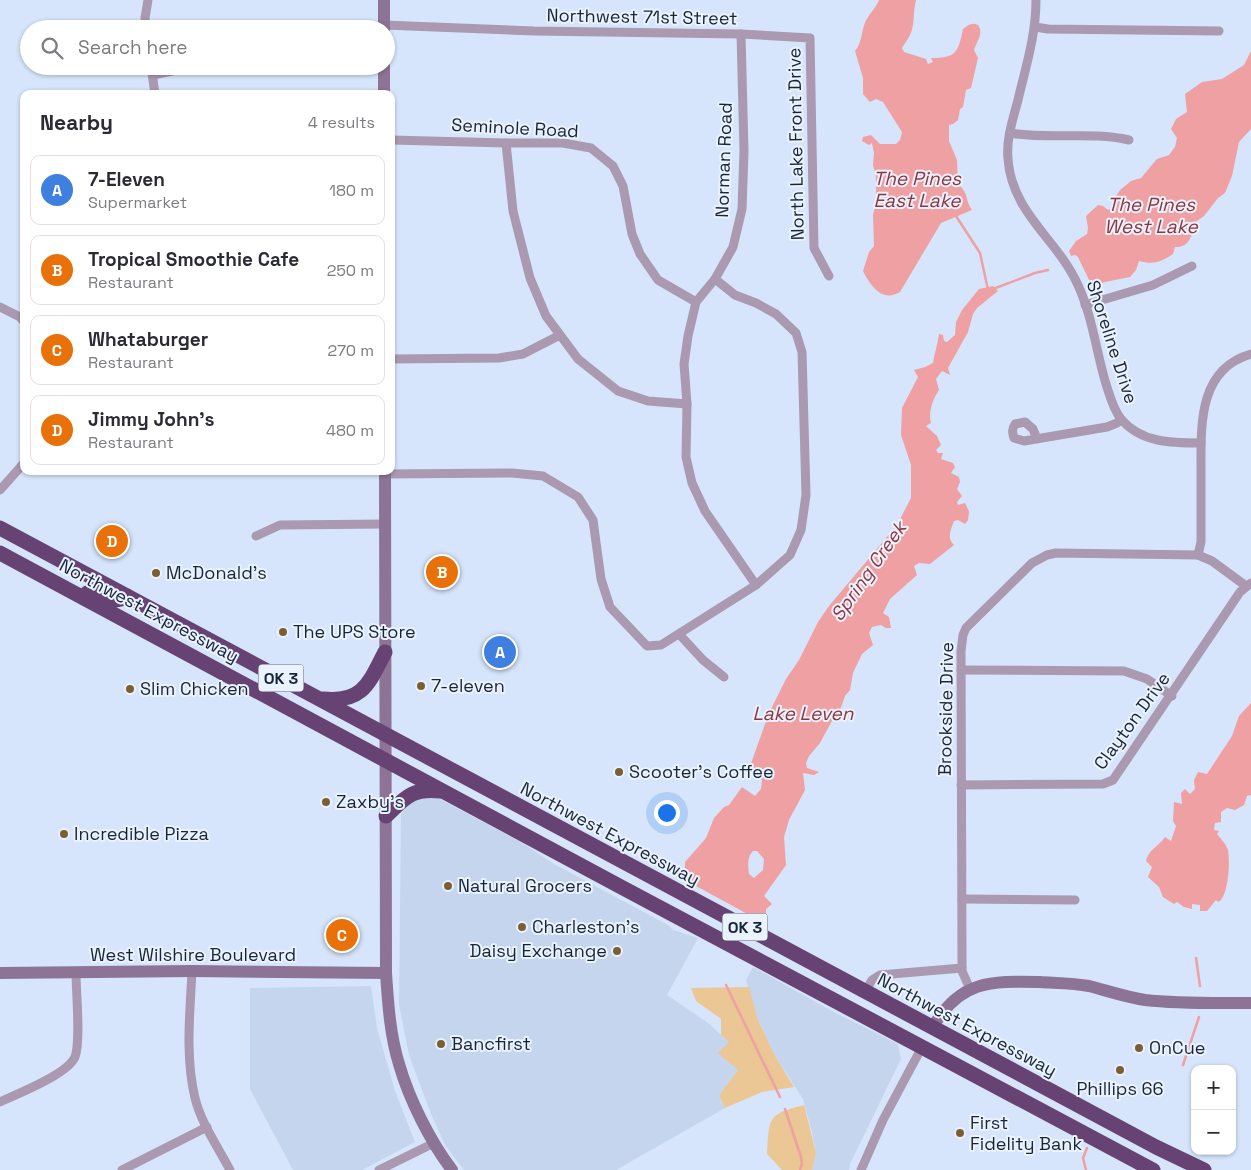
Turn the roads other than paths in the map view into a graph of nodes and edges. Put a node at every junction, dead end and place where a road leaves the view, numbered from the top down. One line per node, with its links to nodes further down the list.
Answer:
1 (148, 0): 4 (street)
2 (384, 0): 5 (main road)
3 (1036, 0): 7 (street, Shoreline Drive)
4 (145, 20)
5 (384, 20)
6 (395, 27): 9 (street, Northwest 71st Street)
7 (1035, 27): 8 (street); 15 (street, Shoreline Drive)
8 (1219, 30)
9 (741, 34): 10 (street, Northwest 71st Street); 21 (street, Norman Road)
10 (810, 38): 20 (street, North Lake Front Drive)
11 (153, 75): 13 (street)
12 (384, 75): 14 (main road)
13 (154, 90)
14 (384, 90)
15 (1010, 133): 17 (street); 23 (street, Shoreline Drive)
16 (395, 140): 18 (street, Seminole Road)
17 (1129, 140)
18 (506, 143): 22 (street, Seminole Road); 26 (street)
19 (1192, 266): 23 (street)
20 (829, 276)
21 (715, 279): 22 (street, Norman Road); 42 (street)
22 (696, 302): 29 (street, Norman Road)
23 (1085, 305): 30 (street, Shoreline Drive)
24 (0, 307): 25 (street)
25 (20, 317)
26 (560, 335): 28 (street); 29 (street)
27 (1251, 354): 32 (street)
28 (395, 359)
29 (686, 404): 42 (street, Norman Road)
30 (1121, 419): 31 (street); 32 (street, Shoreline Drive)
31 (1037, 439)
32 (1201, 443): 41 (street)
33 (20, 468): 36 (street)
34 (395, 473): 48 (street)
35 (385, 475): 37 (main road)
36 (0, 490)
37 (385, 524): 39 (street); 49 (main road)
38 (0, 528): 45 (highway, Northwest Expressway / OK 3)
39 (256, 536)
40 (0, 553): 44 (highway, Northwest Expressway / OK 3)
41 (1198, 555): 43 (street, Brookside Drive); 50 (street, Brookside Drive)
42 (756, 585): 48 (street)
43 (1249, 585): 52 (street, Clayton Drive)
44 (64, 586): 45 (highway); 46 (highway, Northwest Expressway / OK 3)
45 (127, 596): 47 (highway, Northwest Expressway / OK 3)
46 (118, 616): 47 (highway); 55 (highway, Northwest Expressway / OK 3)
47 (176, 621): 53 (highway, Northwest Expressway / OK 3)
48 (680, 634): 51 (street)
49 (385, 652): 53 (highway); 54 (main road)
50 (961, 670): 52 (street); 56 (street, Brookside Drive)
51 (724, 677)
52 (1172, 696): 56 (street, Clayton Drive)
53 (320, 699): 54 (highway, Northwest Expressway / OK 3)
54 (385, 734): 55 (main road); 59 (highway, Northwest Expressway / OK 3)
55 (385, 760): 57 (highway, Northwest Expressway / OK 3); 58 (main road)
56 (961, 785): 61 (street, Brookside Drive)
57 (444, 791): 58 (highway); 60 (highway, Northwest Expressway / OK 3)
58 (386, 816): 67 (main road)
59 (582, 840): 60 (highway); 69 (highway, Northwest Expressway / OK 3)
60 (572, 859): 72 (highway, Northwest Expressway / OK 3)
61 (962, 900): 62 (street); 63 (street, Brookside Drive)
62 (1075, 900)
63 (962, 968): 68 (street, Brookside Drive); 69 (street)
64 (192, 971): 66 (main road, West Wilshire Boulevard); 67 (main road, West Wilshire Boulevard); 74 (street)
65 (0, 973): 66 (main road, West Wilshire Boulevard)
66 (76, 973): 73 (street)
67 (386, 973): 75 (main road)
68 (970, 989): 70 (main road); 71 (main road)
69 (865, 992): 71 (highway, Northwest Expressway / OK 3)
70 (1251, 1003)
71 (933, 1027): 72 (highway); 82 (highway, Northwest Expressway / OK 3)
72 (922, 1047): 80 (street); 81 (highway, Northwest Expressway / OK 3)
73 (0, 1102)
74 (207, 1127): 76 (street); 77 (street)
75 (434, 1143): 78 (street); 79 (main road)
76 (122, 1170)
77 (230, 1170)
78 (379, 1170)
79 (452, 1170)
80 (862, 1170)
81 (1153, 1170)
82 (1204, 1170)

